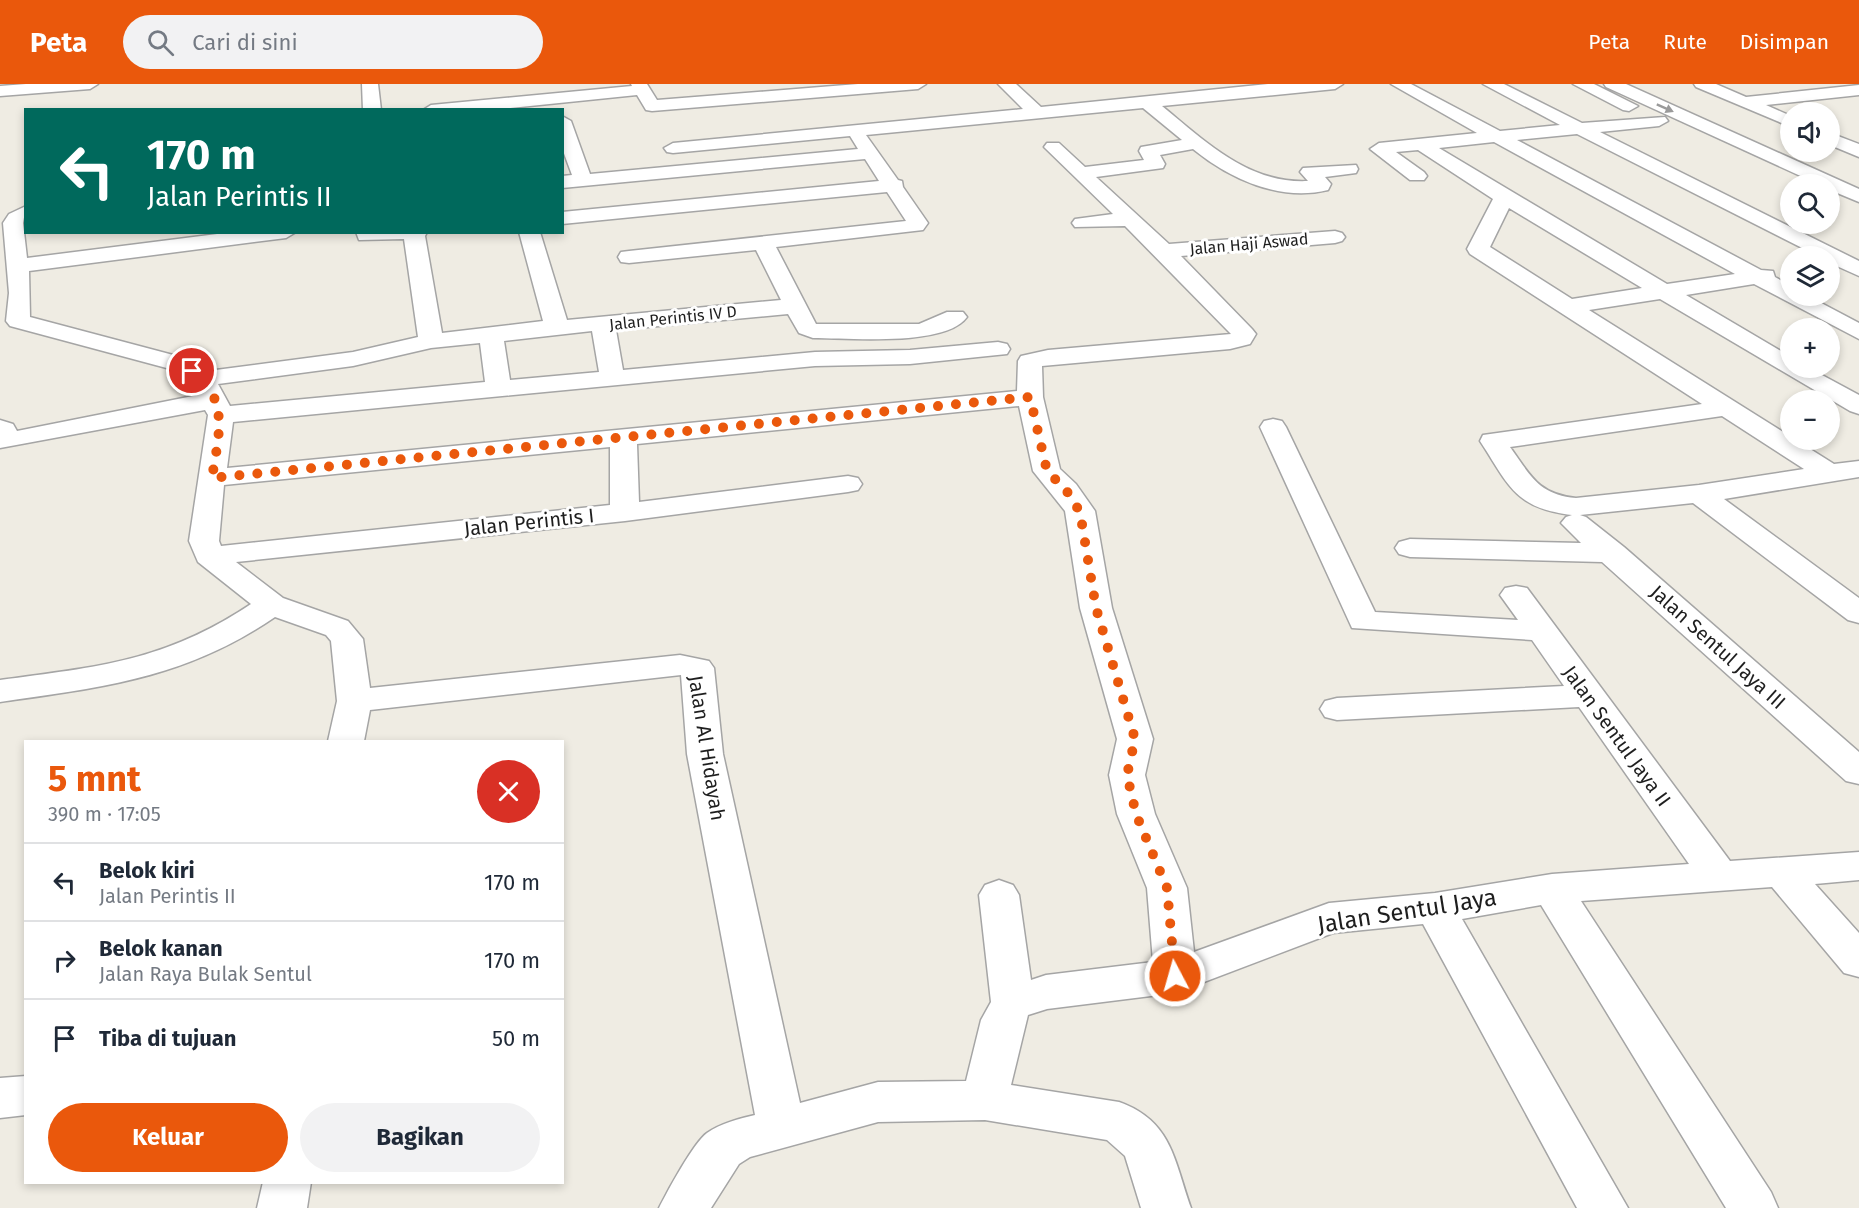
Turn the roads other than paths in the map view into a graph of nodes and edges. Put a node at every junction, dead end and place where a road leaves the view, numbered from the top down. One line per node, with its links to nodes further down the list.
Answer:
1 (90, 84): 12 (street)
2 (370, 84): 22 (street)
3 (834, 84): 15 (street)
4 (918, 84): 17 (street)
5 (1006, 84): 24 (street)
6 (1335, 84): 13 (street)
7 (1399, 84): 33 (street)
8 (1491, 84): 29 (street)
9 (1581, 84): 26 (street)
10 (1612, 84): 27 (street, one-way to 27)
11 (1702, 84): 20 (street)
12 (37, 86): 14 (street)
13 (1280, 87): 19 (street)
14 (0, 90)
15 (674, 90)
16 (1859, 90): 20 (street)
17 (644, 93): 18 (street); 38 (street)
18 (554, 97): 21 (street)
19 (1147, 102): 24 (street); 35 (street)
20 (1746, 102): 25 (street)
21 (461, 104): 23 (street)
22 (372, 108)
23 (441, 108)
24 (1038, 114): 30 (street)
25 (1780, 117)
26 (1667, 124): 27 (street); 29 (street); 44 (street)
27 (1702, 125): 34 (street)
28 (564, 127): 46 (street)
29 (1581, 129): 33 (street); 69 (street)
30 (855, 131): 38 (street); 40 (street)
31 (1780, 132): 34 (street)
32 (1840, 136): 39 (street)
33 (1497, 137): 36 (street); 71 (street)
34 (1734, 139): 49 (street)
35 (1198, 143): 41 (street); 43 (street)
36 (1421, 144): 45 (street); 50 (street)
37 (1053, 147): 43 (street)
38 (672, 148): 42 (street)
39 (1859, 151)
40 (871, 153): 42 (street); 48 (street)
41 (1349, 169)
42 (682, 170): 46 (street); 52 (street)
43 (1081, 173): 56 (street)
44 (1780, 175)
45 (1417, 176)
46 (583, 180): 47 (street)
47 (564, 182)
48 (895, 185): 52 (street); 64 (street)
49 (1859, 196)
50 (1504, 197): 73 (street); 75 (street)
51 (1840, 202): 53 (street)
52 (694, 204): 55 (street); 65 (street)
53 (1859, 211)
54 (14, 216): 68 (street)
55 (564, 218)
56 (1130, 219): 57 (street); 66 (street)
57 (1082, 223)
58 (270, 234): 68 (street)
59 (366, 234): 60 (street)
60 (399, 234)
61 (416, 234): 83 (street)
62 (530, 234): 80 (street)
63 (1335, 237): 66 (street, Jalan Haji Aswad)
64 (764, 244): 65 (street); 74 (street)
65 (710, 249): 67 (street)
66 (1164, 251): 89 (street)
67 (629, 257)
68 (19, 266): 79 (street)
69 (1849, 266)
70 (1780, 274): 71 (street)
71 (1758, 277): 72 (street); 73 (street)
72 (1780, 289)
73 (1664, 292): 75 (street); 85 (street)
74 (796, 306): 77 (street); 78 (street, Jalan Perintis IV D)
75 (1570, 306): 92 (street)
76 (1811, 306): 81 (street)
77 (955, 317)
78 (606, 323): 80 (street); 86 (street, Jalan Perintis IV D)
79 (9, 329): 90 (street)
80 (545, 329): 82 (street)
81 (1859, 332)
82 (491, 335): 83 (street); 88 (street)
83 (431, 341): 90 (street)
84 (998, 349): 86 (street)
85 (1780, 360)
86 (612, 377): 88 (street)
87 (1811, 378): 91 (street)
88 (499, 389): 90 (street)
89 (1030, 397): 95 (street); 123 (street)
90 (213, 398): 94 (street); 98 (street)
91 (1859, 406)
92 (1727, 408): 97 (street); 100 (street)
93 (1274, 427): 109 (street)
94 (0, 428)
95 (623, 439): 98 (street); 101 (street)
96 (1859, 469): 97 (street)
97 (1827, 472): 100 (street)
98 (212, 478): 105 (street)
99 (848, 484): 101 (street, Jalan Perintis I)
100 (1699, 494): 108 (street)
101 (625, 512): 105 (street, Jalan Perintis I)
102 (1576, 523): 104 (street, Jalan Sentul Jaya III)
103 (1410, 548): 104 (street)
104 (1613, 553): 115 (street, Jalan Sentul Jaya III)
105 (209, 556): 107 (street)
106 (1516, 595): 109 (street, Jalan Sentul Jaya II)
107 (272, 605): 110 (street); 112 (street)
108 (1859, 613)
109 (1542, 631): 111 (street, Jalan Sentul Jaya II)
110 (0, 691)
111 (1587, 696): 113 (street); 118 (street, Jalan Sentul Jaya II)
112 (354, 701): 114 (street); 128 (street, Jalan Al Hidayah)
113 (1337, 709)
114 (346, 740)
115 (1859, 771)
116 (1859, 866): 117 (street, Jalan Sentul Jaya)
117 (1783, 873): 118 (street, Jalan Sentul Jaya); 122 (street)
118 (1719, 876): 119 (street, Jalan Sentul Jaya)
119 (1552, 889): 121 (street, Jalan Sentul Jaya); 134 (street)
120 (999, 895): 124 (street)
121 (1435, 908): 123 (street, Jalan Sentul Jaya); 133 (street)
122 (1859, 962)
123 (1175, 976): 124 (street, Jalan Sentul Jaya)
124 (1013, 1003): 127 (street)
125 (24, 1095): 126 (street)
126 (0, 1098)
127 (985, 1100): 128 (street); 132 (street)
128 (782, 1130): 131 (street)
129 (287, 1184): 130 (street)
130 (282, 1208)
131 (684, 1208)
132 (1166, 1208)
133 (1603, 1208)
134 (1753, 1208)

